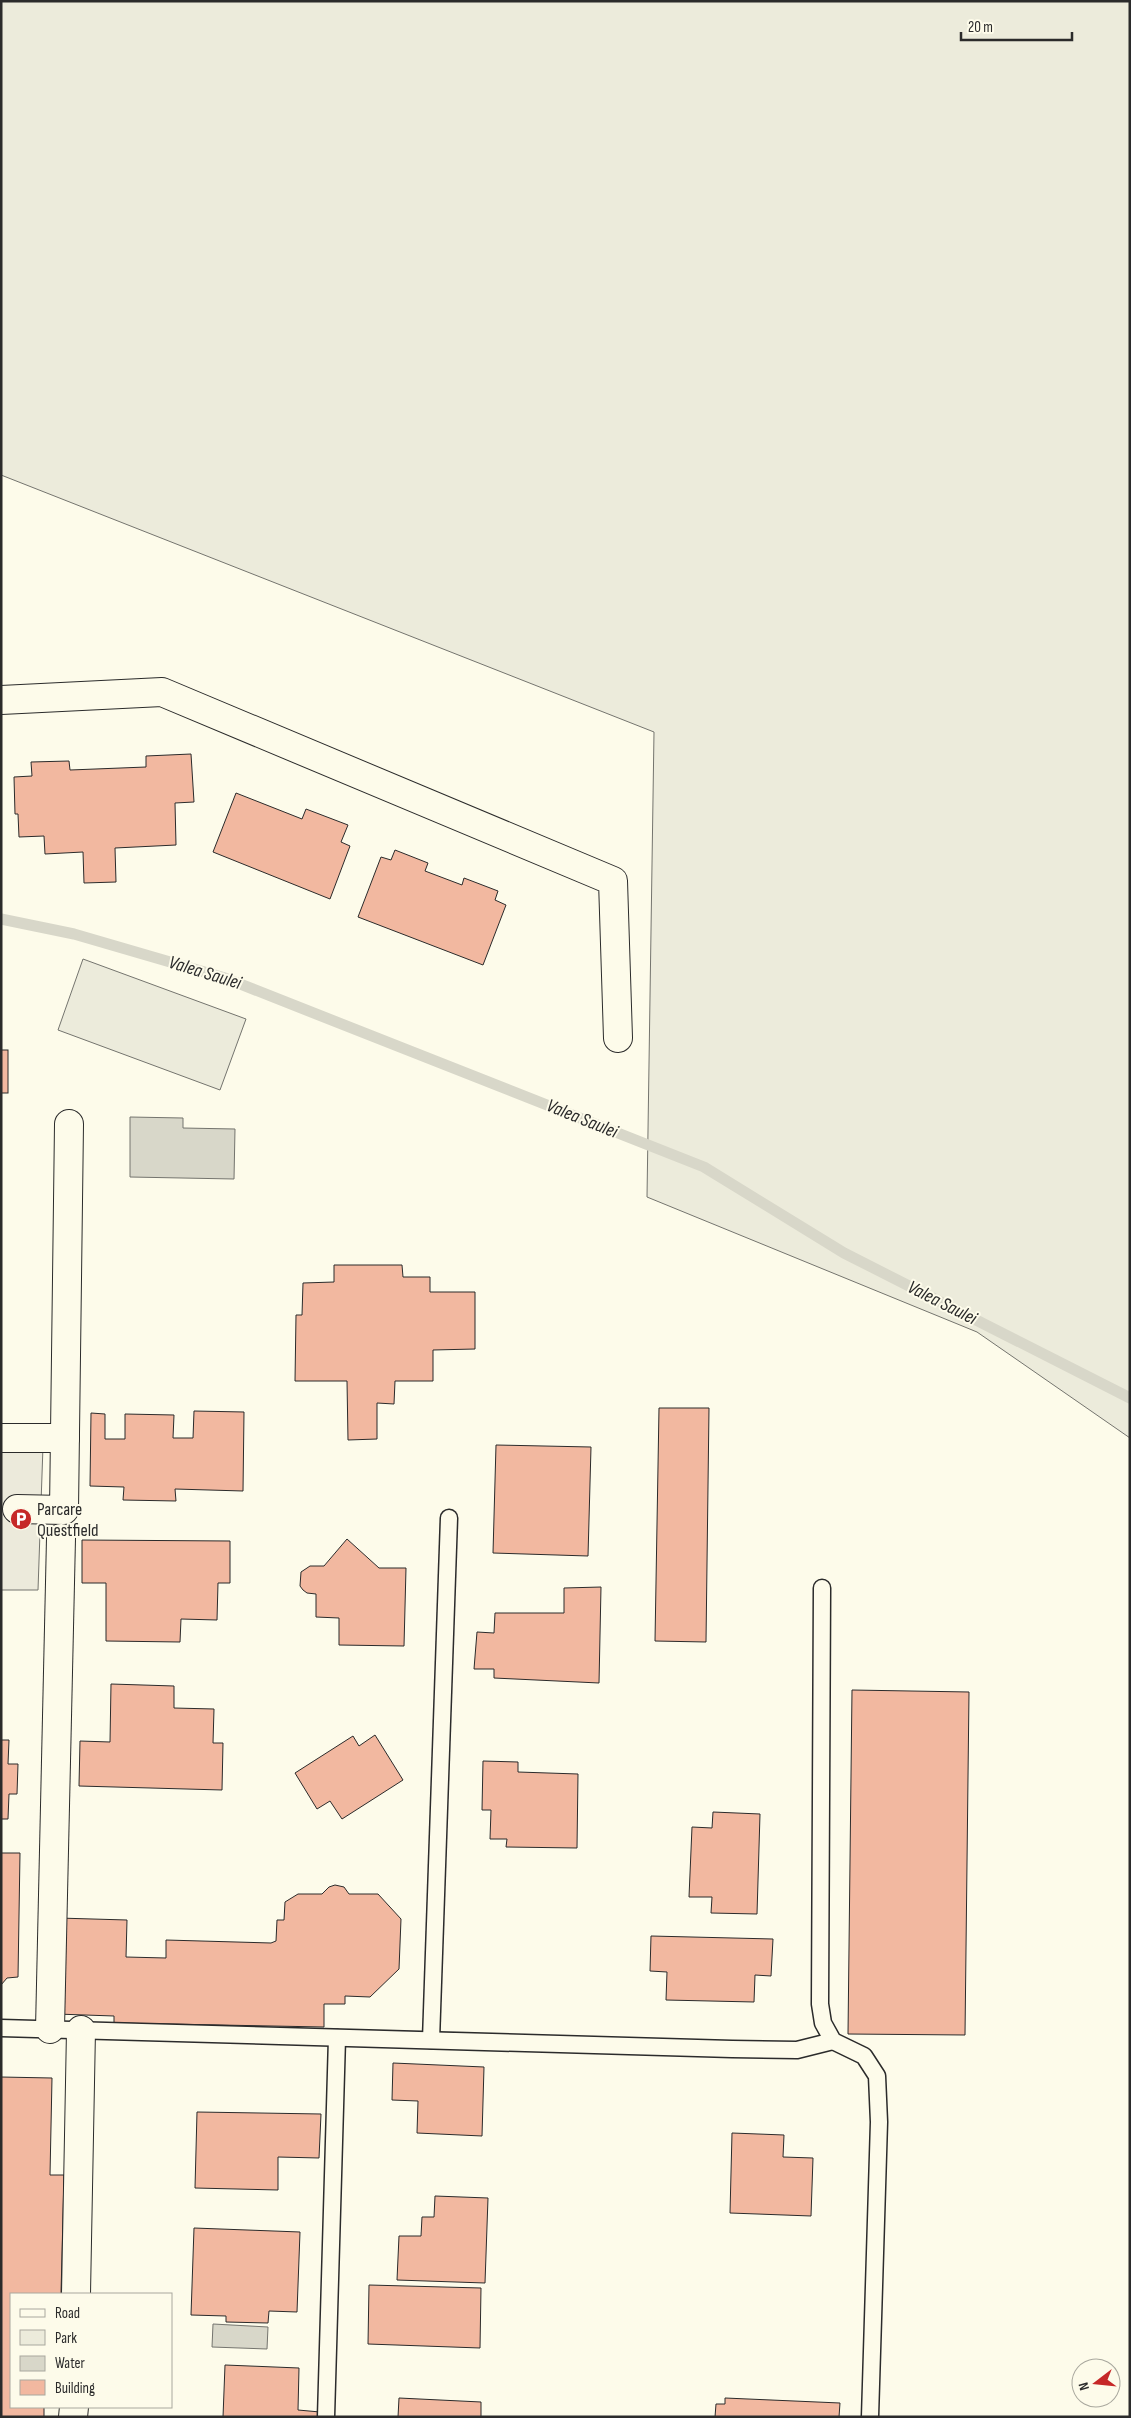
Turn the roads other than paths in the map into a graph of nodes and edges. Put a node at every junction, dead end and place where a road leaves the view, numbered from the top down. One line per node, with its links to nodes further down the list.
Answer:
1 (1, 700): 2 (street)
2 (618, 1038)
3 (69, 1124): 5 (street)
4 (1, 1438): 5 (street)
5 (65, 1438): 6 (street)
6 (17, 1509)
7 (449, 1518): 14 (lane)
8 (61, 1538): 11 (street)
9 (822, 1588): 15 (lane)
10 (1, 2028): 11 (lane)
11 (50, 2029): 12 (lane)
12 (82, 2030): 13 (lane); 16 (street)
13 (337, 2038): 14 (lane); 17 (lane)
14 (431, 2040): 15 (lane)
15 (833, 2041): 18 (lane)
16 (76, 2293)
17 (326, 2417)
18 (870, 2417)

